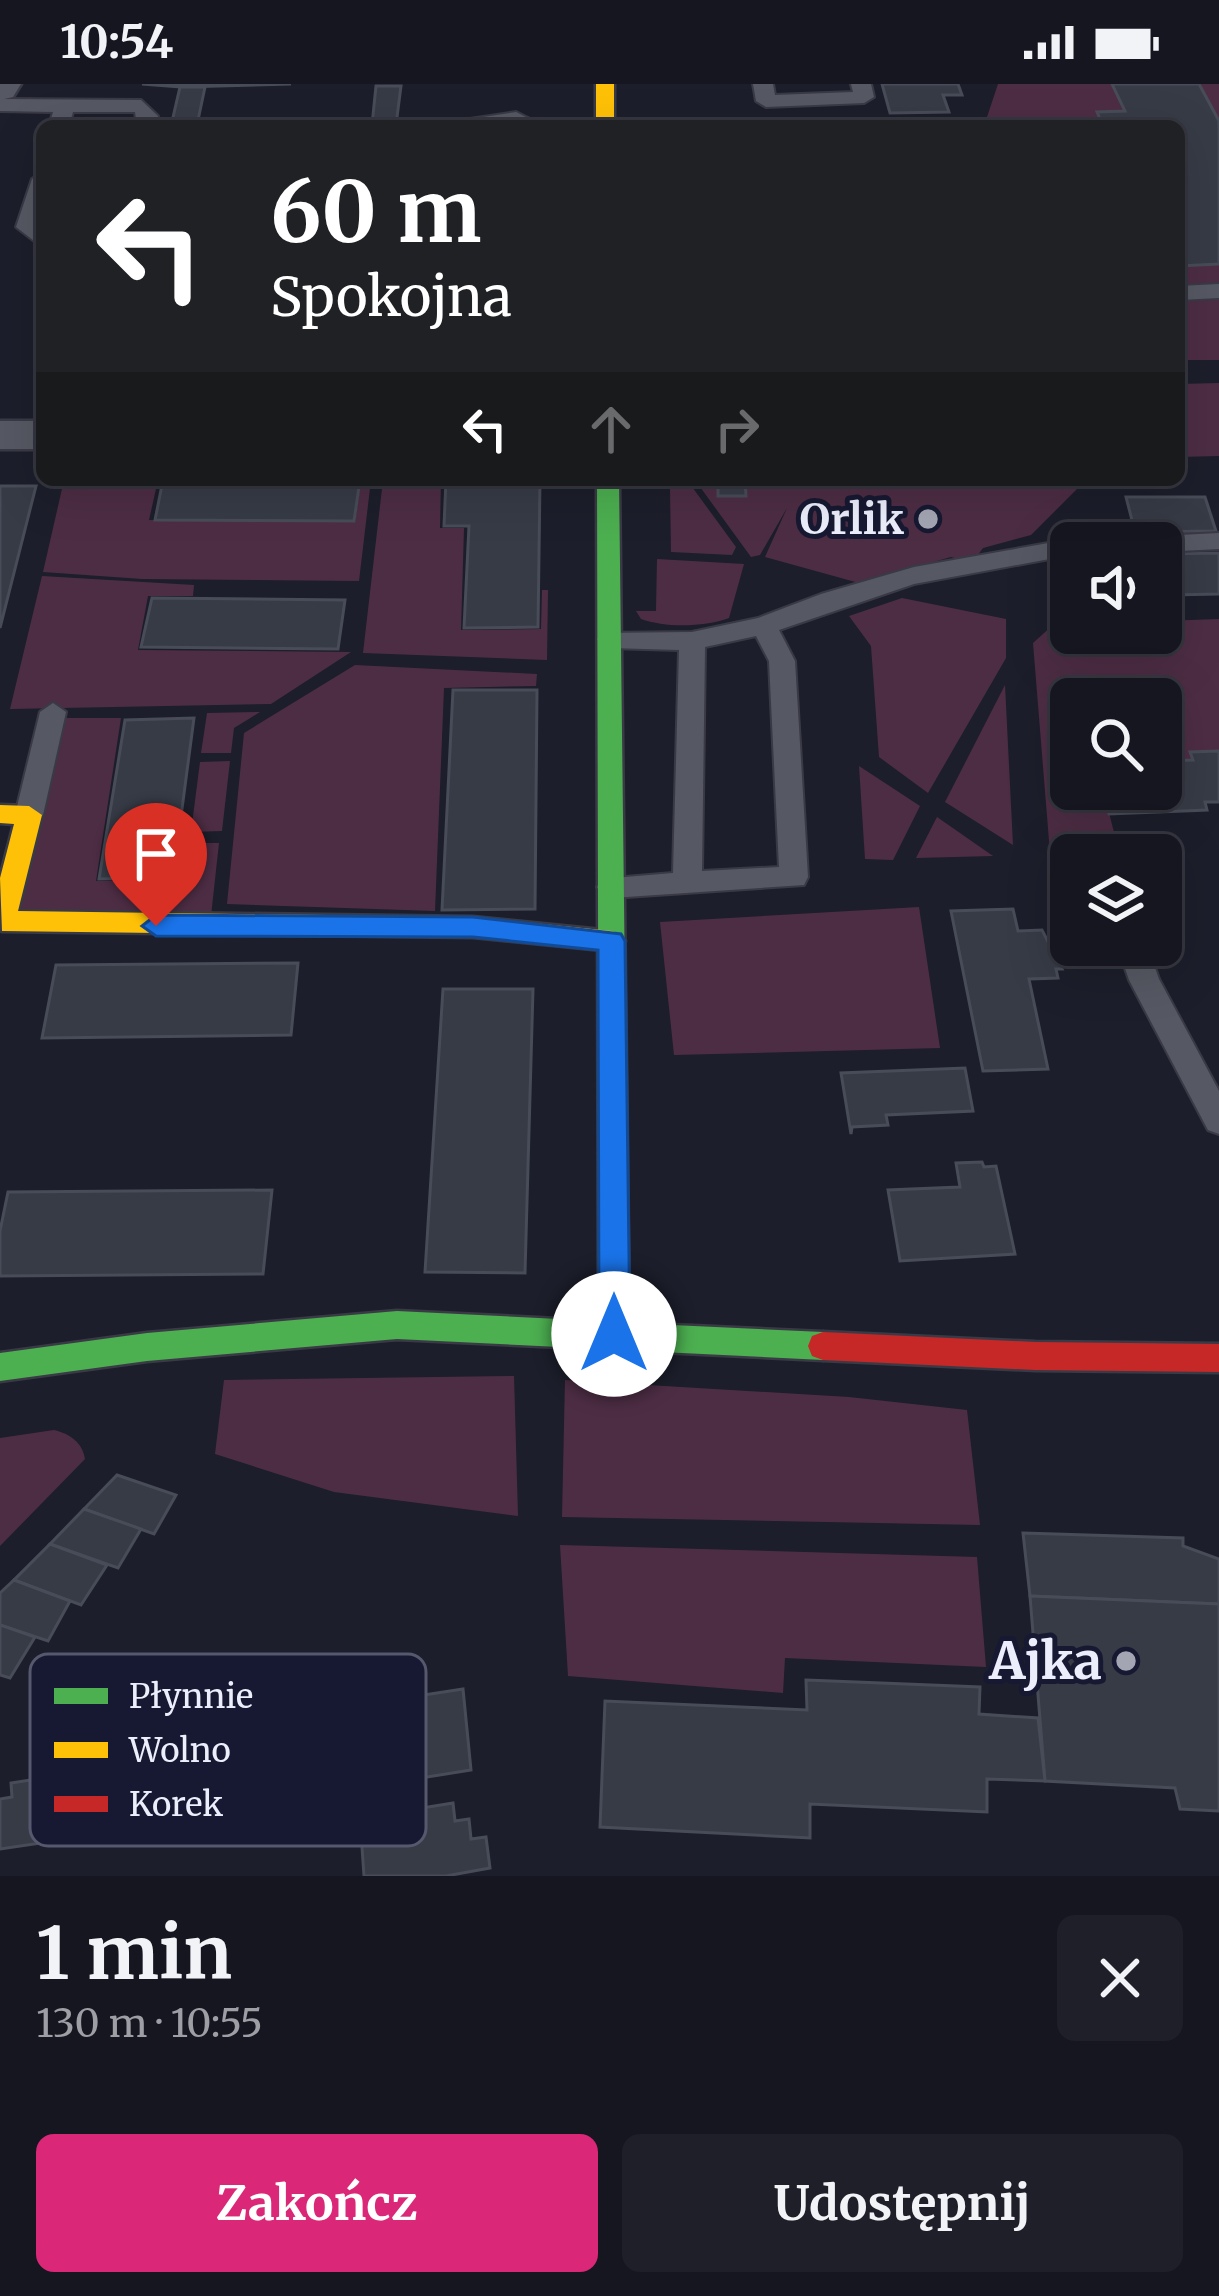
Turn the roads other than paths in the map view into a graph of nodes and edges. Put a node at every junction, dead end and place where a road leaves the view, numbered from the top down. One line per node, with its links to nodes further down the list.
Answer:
1 (605, 84): 7 (street)
2 (763, 84): 3 (lane)
3 (861, 84)
4 (0, 105): 5 (lane)
5 (62, 116): 6 (lane)
6 (148, 120)
7 (605, 120)
8 (36, 198): 9 (lane)
9 (36, 235)
10 (1219, 291): 11 (lane)
11 (1185, 293)
12 (0, 435): 13 (street)
13 (36, 435)
14 (608, 486): 19 (street)
15 (1219, 542): 16 (lane)
16 (1182, 543)
17 (1050, 552): 18 (lane)
18 (764, 626): 20 (lane); 23 (lane)
19 (610, 639): 20 (lane); 24 (street)
20 (692, 641): 23 (lane)
21 (53, 712): 22 (lane)
22 (14, 815): 25 (street)
23 (687, 883): 24 (lane)
24 (611, 886): 25 (street)
25 (612, 941): 28 (street)
26 (1139, 966): 27 (lane)
27 (1219, 1121)
28 (614, 1334): 29 (street); 30 (street)
29 (1219, 1358)
30 (0, 1367)

